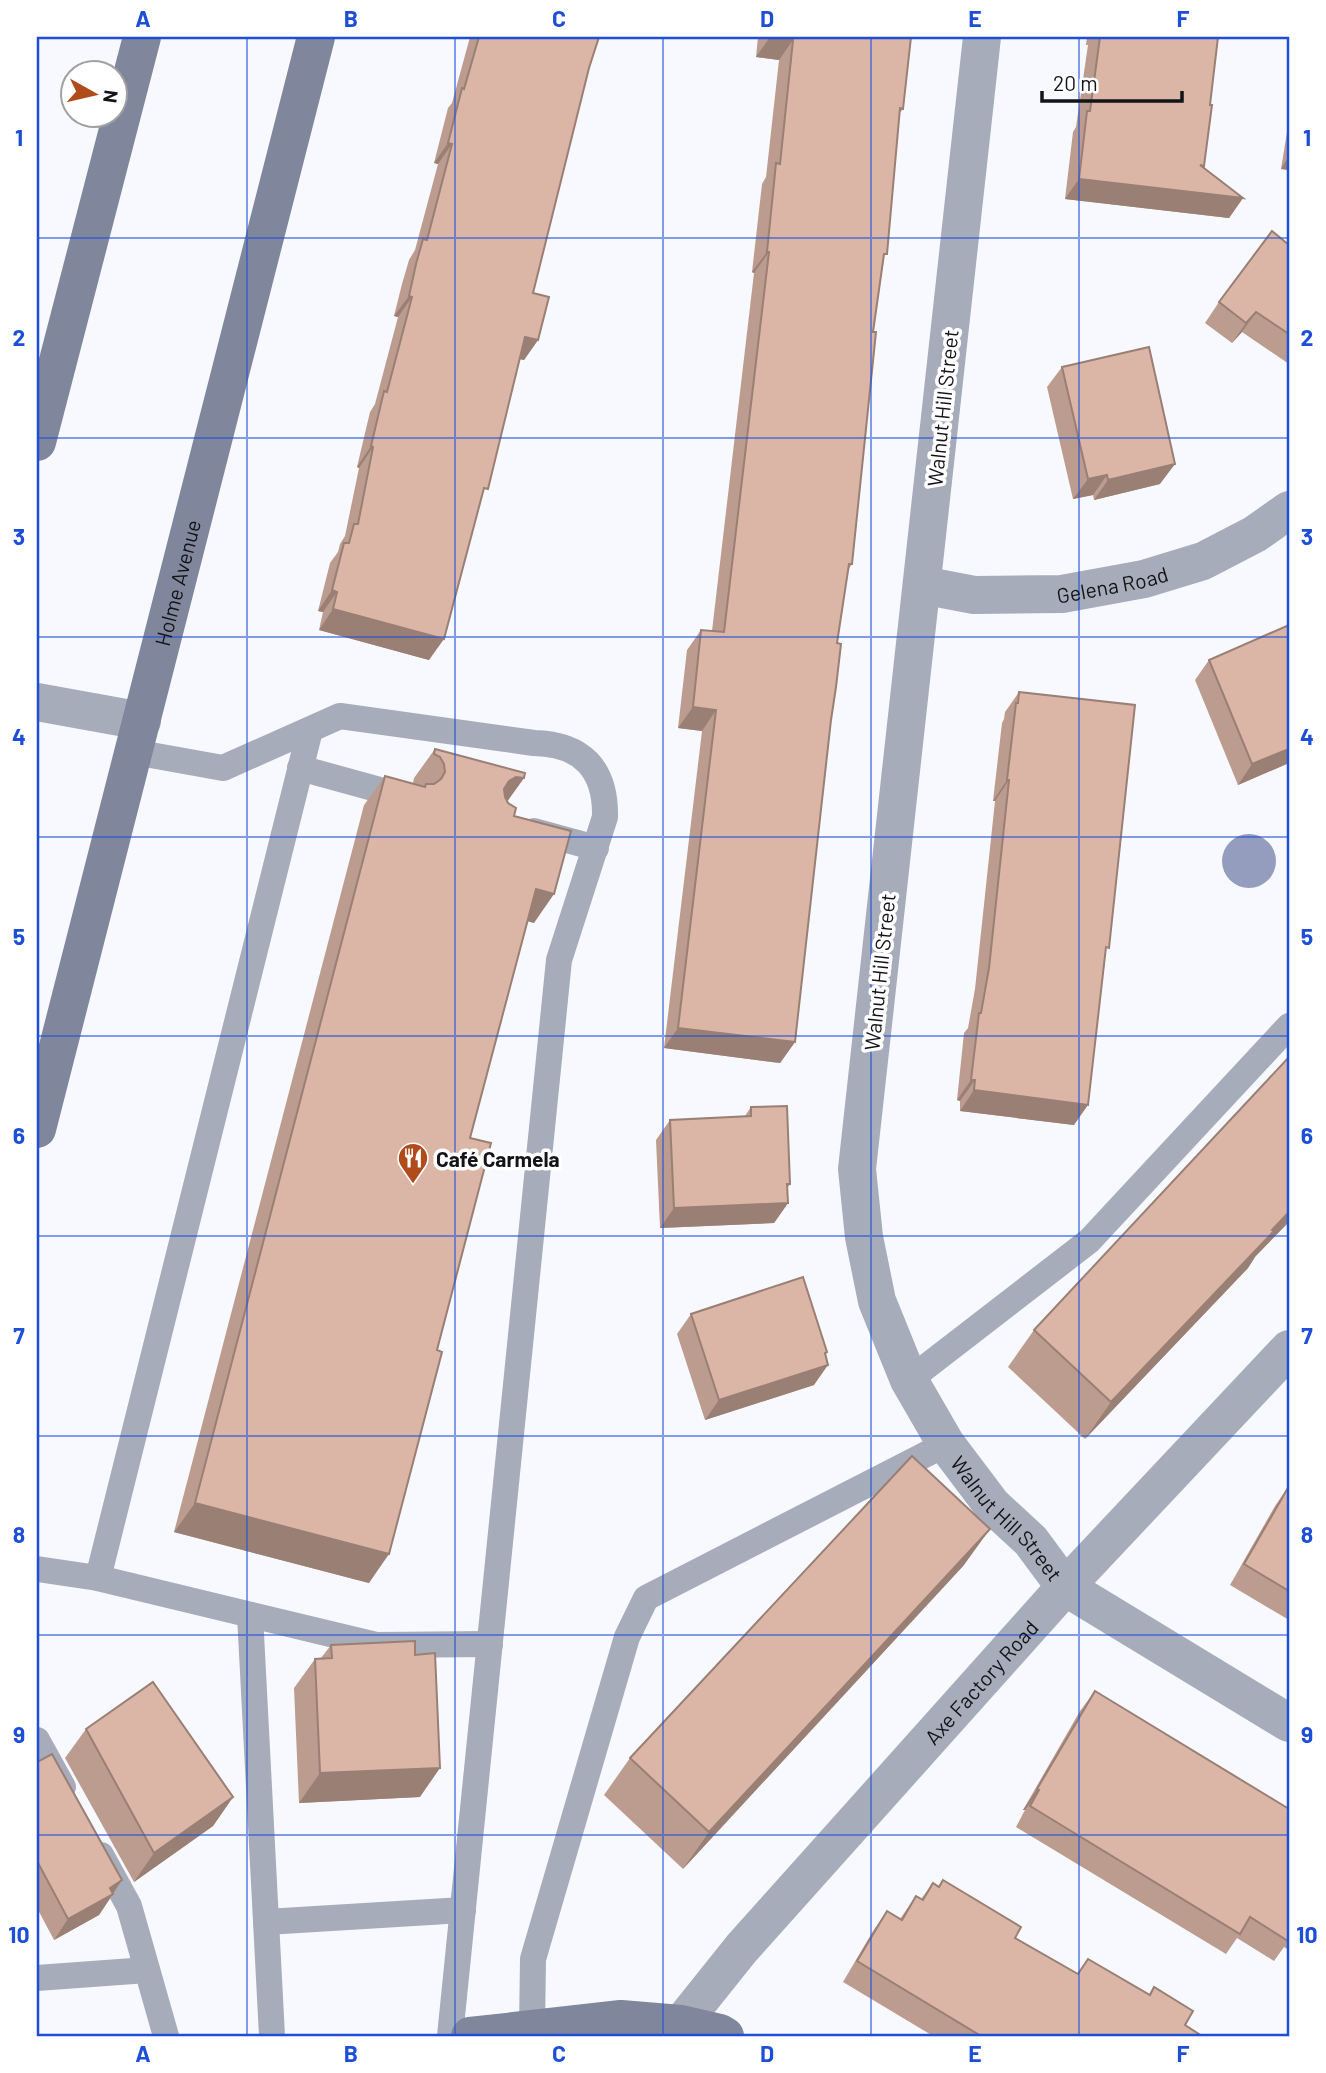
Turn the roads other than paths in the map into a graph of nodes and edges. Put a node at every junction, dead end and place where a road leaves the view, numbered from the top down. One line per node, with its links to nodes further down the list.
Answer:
1 (142, 37): 4 (main road)
2 (316, 37): 9 (main road, Holme Avenue)
3 (982, 37): 6 (street, Walnut Hill Street)
4 (37, 442)
5 (1289, 510): 6 (street, Gelena Road)
6 (922, 585): 17 (street, Walnut Hill Street)
7 (37, 702): 9 (street)
8 (310, 730): 9 (lane); 10 (lane); 13 (lane)
9 (138, 736): 15 (main road, Holme Avenue)
10 (300, 768): 11 (lane); 20 (lane)
11 (409, 797)
12 (511, 825): 13 (lane)
13 (596, 848): 23 (lane)
14 (1289, 1026): 17 (lane)
15 (37, 1129)
16 (1289, 1349): 21 (street, Axe Factory Road)
17 (909, 1380): 18 (street, Walnut Hill Street)
18 (946, 1444): 21 (street, Walnut Hill Street); 33 (lane)
19 (37, 1569): 20 (lane)
20 (99, 1578): 22 (lane)
21 (1065, 1587): 24 (street, Walnut Hill Street); 32 (street, Axe Factory Road)
22 (250, 1615): 23 (lane); 29 (lane)
23 (490, 1644): 28 (lane)
24 (1289, 1723)
25 (37, 1740): 26 (lane)
26 (76, 1811)
27 (90, 1835): 30 (lane)
28 (463, 1910): 29 (lane); 36 (lane)
29 (266, 1922): 35 (lane)
30 (147, 1970): 31 (lane); 34 (lane)
31 (37, 1978)
32 (681, 2024): 33 (main road); 38 (main road)
33 (531, 2032): 37 (main road)
34 (166, 2036)
35 (272, 2036)
36 (450, 2036)
37 (470, 2036)
38 (725, 2036)

